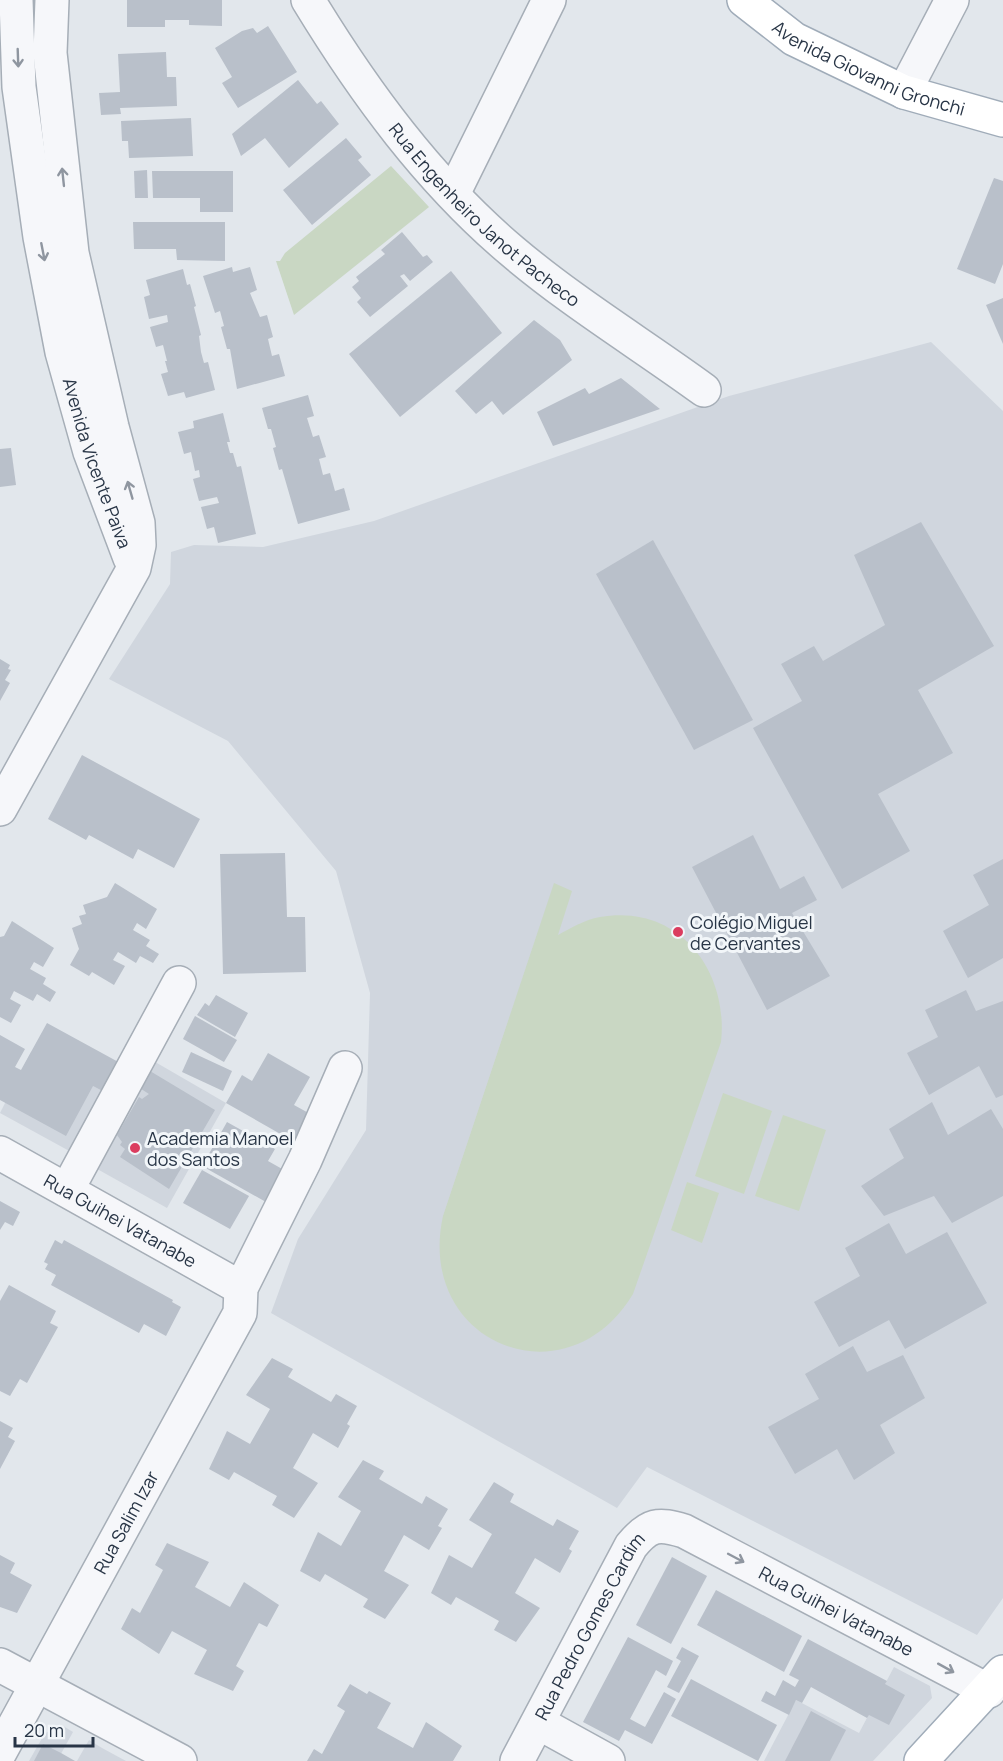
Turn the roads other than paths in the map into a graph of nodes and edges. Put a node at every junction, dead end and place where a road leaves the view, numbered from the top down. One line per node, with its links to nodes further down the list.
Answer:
1 (16, 0): 11 (street, Avenida Vicente Paiva, one-way to 11)
2 (52, 0): 11 (street, Avenida Vicente Paiva, one-way to 2)
3 (308, 0): 9 (street, Rua Engenheiro Janot Pacheco)
4 (549, 0): 9 (street)
5 (744, 0): 7 (main road, Avenida Giovanni Gronchi)
6 (952, 0): 7 (street)
7 (904, 92): 8 (main road, Avenida Giovanni Gronchi)
8 (1003, 120)
9 (453, 194): 10 (street, Rua Engenheiro Janot Pacheco)
10 (704, 390)
11 (134, 568): 12 (street)
12 (0, 809)
13 (179, 983): 16 (street)
14 (345, 1068): 17 (street, Rua Salim Izar)
15 (0, 1153): 16 (street, Rua Guihei Vatanabe)
16 (67, 1190): 17 (street, Rua Guihei Vatanabe)
17 (242, 1288): 21 (street, Rua Salim Izar)
18 (684, 1531): 20 (street, Rua Guihei Vatanabe, one-way to 20); 22 (street, Rua Pedro Gomes Cardim)
19 (0, 1665): 21 (street)
20 (996, 1682): 27 (main road)
21 (36, 1684): 23 (street, Rua Salim Izar); 24 (street)
22 (539, 1723): 25 (street, Rua Pedro Gomes Cardim); 26 (street)
23 (0, 1752)
24 (180, 1761)
25 (517, 1761)
26 (608, 1761)
27 (921, 1761)

